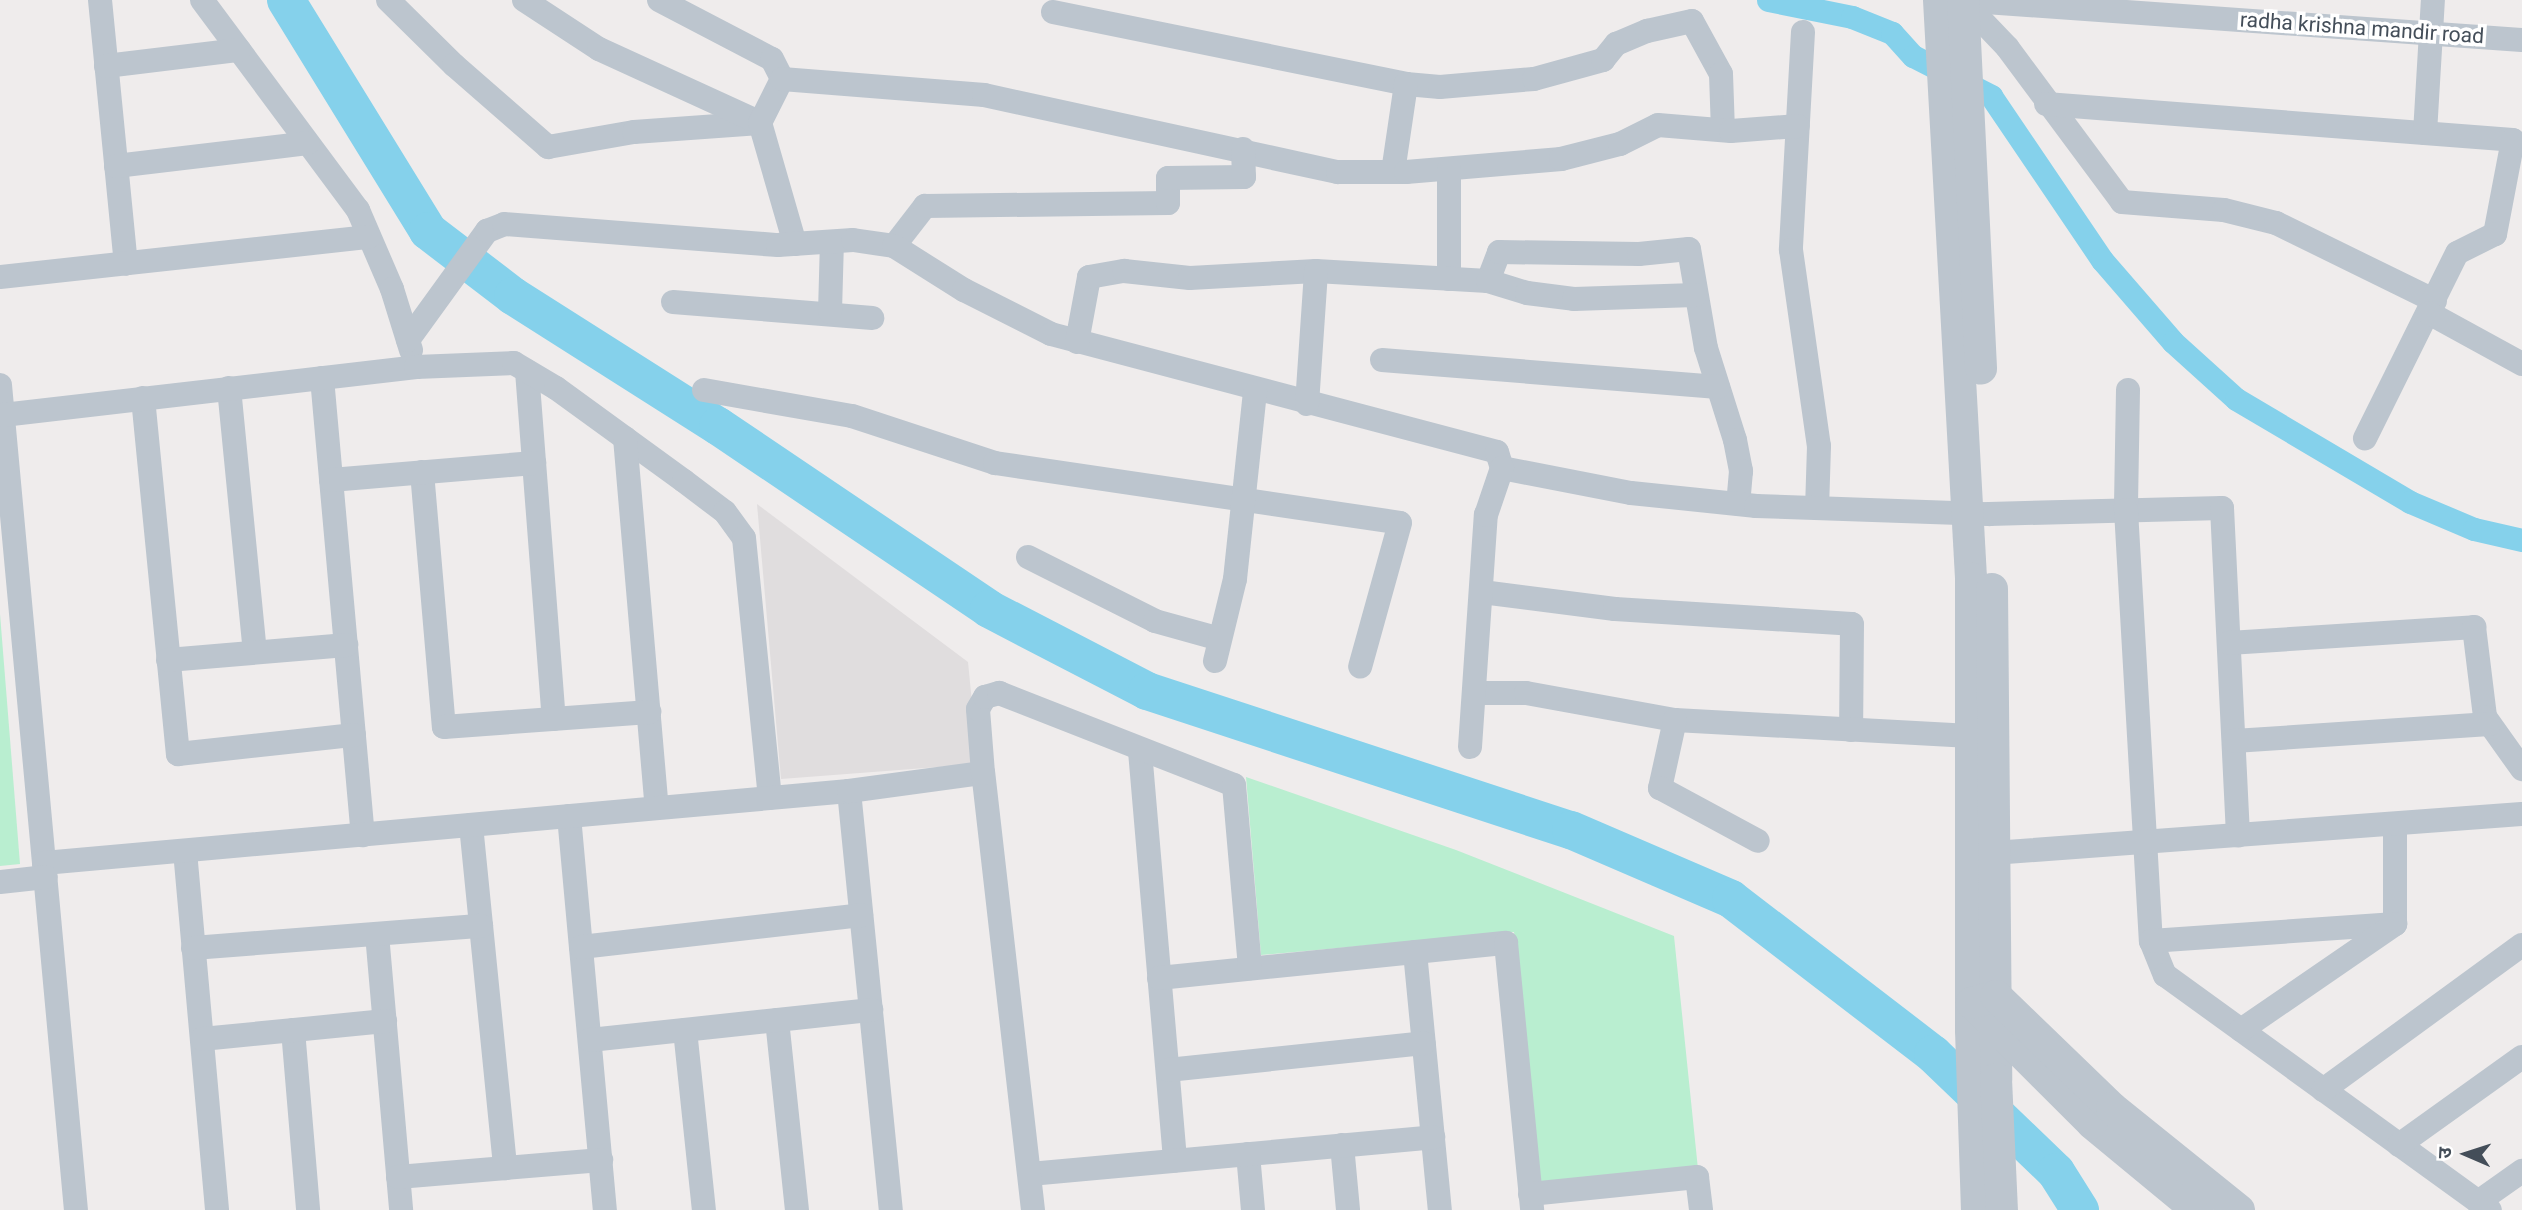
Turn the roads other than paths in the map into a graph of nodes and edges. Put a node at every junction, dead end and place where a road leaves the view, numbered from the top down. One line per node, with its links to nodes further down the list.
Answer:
1 (100, 0): 14 (street)
2 (202, 0): 13 (street)
3 (388, 0): 18 (street)
4 (524, 0): 18 (street)
5 (659, 0): 15 (street)
6 (2433, 0): 11 (street)
7 (1951, 3): 8 (street, radha krishna mandir road); 17 (street); 67 (street); 67 (street)
8 (2194, 8): 11 (street, radha krishna mandir road)
9 (1053, 12): 16 (street)
10 (1803, 32): 19 (street)
11 (2431, 33): 12 (street, radha krishna mandir road); 21 (street)
12 (2522, 40)
13 (239, 50): 14 (street); 22 (street)
14 (106, 66): 24 (street)
15 (782, 79): 18 (street); 23 (street)
16 (1406, 84): 20 (street); 26 (street)
17 (2046, 104): 21 (street); 38 (street)
18 (760, 123): 29 (street)
19 (1798, 126): 20 (street); 65 (street)
20 (1723, 130): 25 (street)
21 (2425, 133): 38 (street)
22 (308, 143): 24 (street); 27 (street)
23 (1243, 149): 26 (street); 30 (street)
24 (116, 166): 31 (street)
25 (1450, 169): 26 (street); 34 (street)
26 (1394, 172)
27 (369, 237): 31 (street); 41 (street)
28 (832, 242): 29 (street); 30 (street); 39 (street)
29 (795, 244): 41 (street)
30 (894, 246): 42 (street)
31 (126, 264): 33 (street)
32 (1317, 271): 34 (street); 42 (street); 55 (street)
33 (0, 277)
34 (1449, 279): 35 (street)
35 (1488, 281): 36 (street); 36 (street)
36 (1695, 295): 49 (street)
37 (673, 302): 39 (street)
38 (2432, 307): 44 (street); 58 (street)
39 (830, 312): 40 (street)
40 (872, 318)
41 (408, 340): 45 (street)
42 (1077, 342): 53 (street)
43 (1382, 360): 49 (street)
44 (2522, 364)
45 (416, 368): 46 (street); 47 (street)
46 (527, 371): 57 (street); 59 (street)
47 (322, 378): 50 (street); 62 (street)
48 (0, 385): 56 (street)
49 (1718, 387): 64 (street)
50 (229, 388): 54 (street); 73 (street)
51 (704, 390): 63 (street)
52 (2128, 390): 66 (street)
53 (1255, 391): 55 (street); 63 (street)
54 (143, 398): 56 (street); 74 (street)
55 (1307, 404): 60 (street)
56 (3, 415): 69 (street)
57 (625, 438): 77 (street); 90 (street)
58 (2365, 438)
59 (534, 463): 61 (street); 78 (street)
60 (1502, 468): 64 (street); 70 (street)
61 (422, 472): 62 (street); 78 (street)
62 (331, 480): 72 (street)
63 (1243, 501): 68 (street); 75 (street)
64 (1738, 504): 65 (street)
65 (1817, 508): 67 (street)
66 (2126, 510): 67 (street); 71 (street); 99 (street)
67 (1978, 513): 83 (street); 101 (street)
68 (1028, 557)
69 (8, 563): 102 (street)
70 (1482, 592): 76 (street); 81 (street)
71 (2229, 643): 80 (street); 84 (street)
72 (346, 645): 73 (street); 82 (street)
73 (255, 652): 74 (street)
74 (168, 660): 82 (street)
75 (1360, 667)
76 (1474, 693): 79 (street); 85 (street)
77 (649, 712): 78 (street); 91 (street)
78 (554, 719)
79 (1675, 720): 81 (street); 98 (street)
80 (2489, 724): 84 (street); 87 (street)
81 (1851, 730): 83 (street)
82 (354, 735): 96 (street)
83 (1971, 736): 101 (street)
84 (2234, 741): 97 (street)
85 (1470, 747)
86 (1140, 751): 88 (street); 113 (street); 114 (street)
87 (2522, 769)
88 (983, 773): 89 (street); 137 (street)
89 (849, 791): 90 (street); 104 (street)
90 (770, 798): 91 (street)
91 (657, 808): 93 (street)
92 (2522, 814): 95 (street)
93 (569, 816): 94 (street); 110 (street)
94 (471, 825): 96 (street); 106 (street)
95 (2395, 826): 97 (street); 105 (street)
96 (363, 835): 100 (street)
97 (2238, 836): 99 (street)
98 (1758, 842)
99 (2147, 843): 101 (street); 108 (street)
100 (185, 851): 102 (street); 111 (street)
101 (1984, 854): 115 (street)
102 (45, 870): 103 (street); 142 (street)
103 (0, 882)
104 (861, 915): 110 (street); 116 (street)
105 (2395, 924): 108 (street); 121 (street)
106 (481, 926): 107 (street); 135 (street)
107 (377, 934): 111 (street); 118 (street)
108 (2151, 941): 121 (street)
109 (2522, 945): 128 (street)
110 (581, 947): 123 (street)
111 (193, 948): 122 (street)
112 (1415, 951): 113 (street); 125 (street); 140 (street)
113 (1250, 968): 114 (street)
114 (1159, 978): 127 (street)
115 (1984, 1000): 124 (street); 157 (street)
116 (871, 1010): 117 (street); 149 (street)
117 (777, 1020): 120 (street); 148 (street)
118 (385, 1021): 119 (street); 138 (street)
119 (293, 1030): 122 (street); 144 (street)
120 (685, 1030): 123 (street); 147 (street)
121 (2241, 1030): 128 (street)
122 (202, 1039): 143 (street)
123 (590, 1040): 133 (street)
124 (1984, 1040): 139 (street); 155 (street); 156 (street)
125 (1424, 1043): 127 (street); 129 (street)
126 (2522, 1057): 131 (street)
127 (1168, 1070): 134 (street)
128 (2323, 1090): 131 (street)
129 (1433, 1137): 130 (street); 153 (street)
130 (1342, 1145): 132 (street); 152 (street)
131 (2399, 1145): 141 (street)
132 (1248, 1154): 134 (street); 151 (street)
133 (601, 1160): 135 (street); 146 (street)
134 (1175, 1161): 137 (street)
135 (505, 1168): 138 (street)
136 (2522, 1171): 141 (street)
137 (1030, 1174): 150 (street)
138 (398, 1177): 145 (street)
139 (2001, 1196)
140 (1531, 1202): 154 (street)
141 (2484, 1206)
142 (76, 1210)
143 (217, 1210)
144 (308, 1210)
145 (401, 1210)
146 (605, 1210)
147 (704, 1210)
148 (797, 1210)
149 (891, 1210)
150 (1033, 1210)
151 (1253, 1210)
152 (1348, 1210)
153 (1440, 1210)
154 (1701, 1210)
155 (1977, 1210)
156 (2197, 1210)
157 (2239, 1210)

